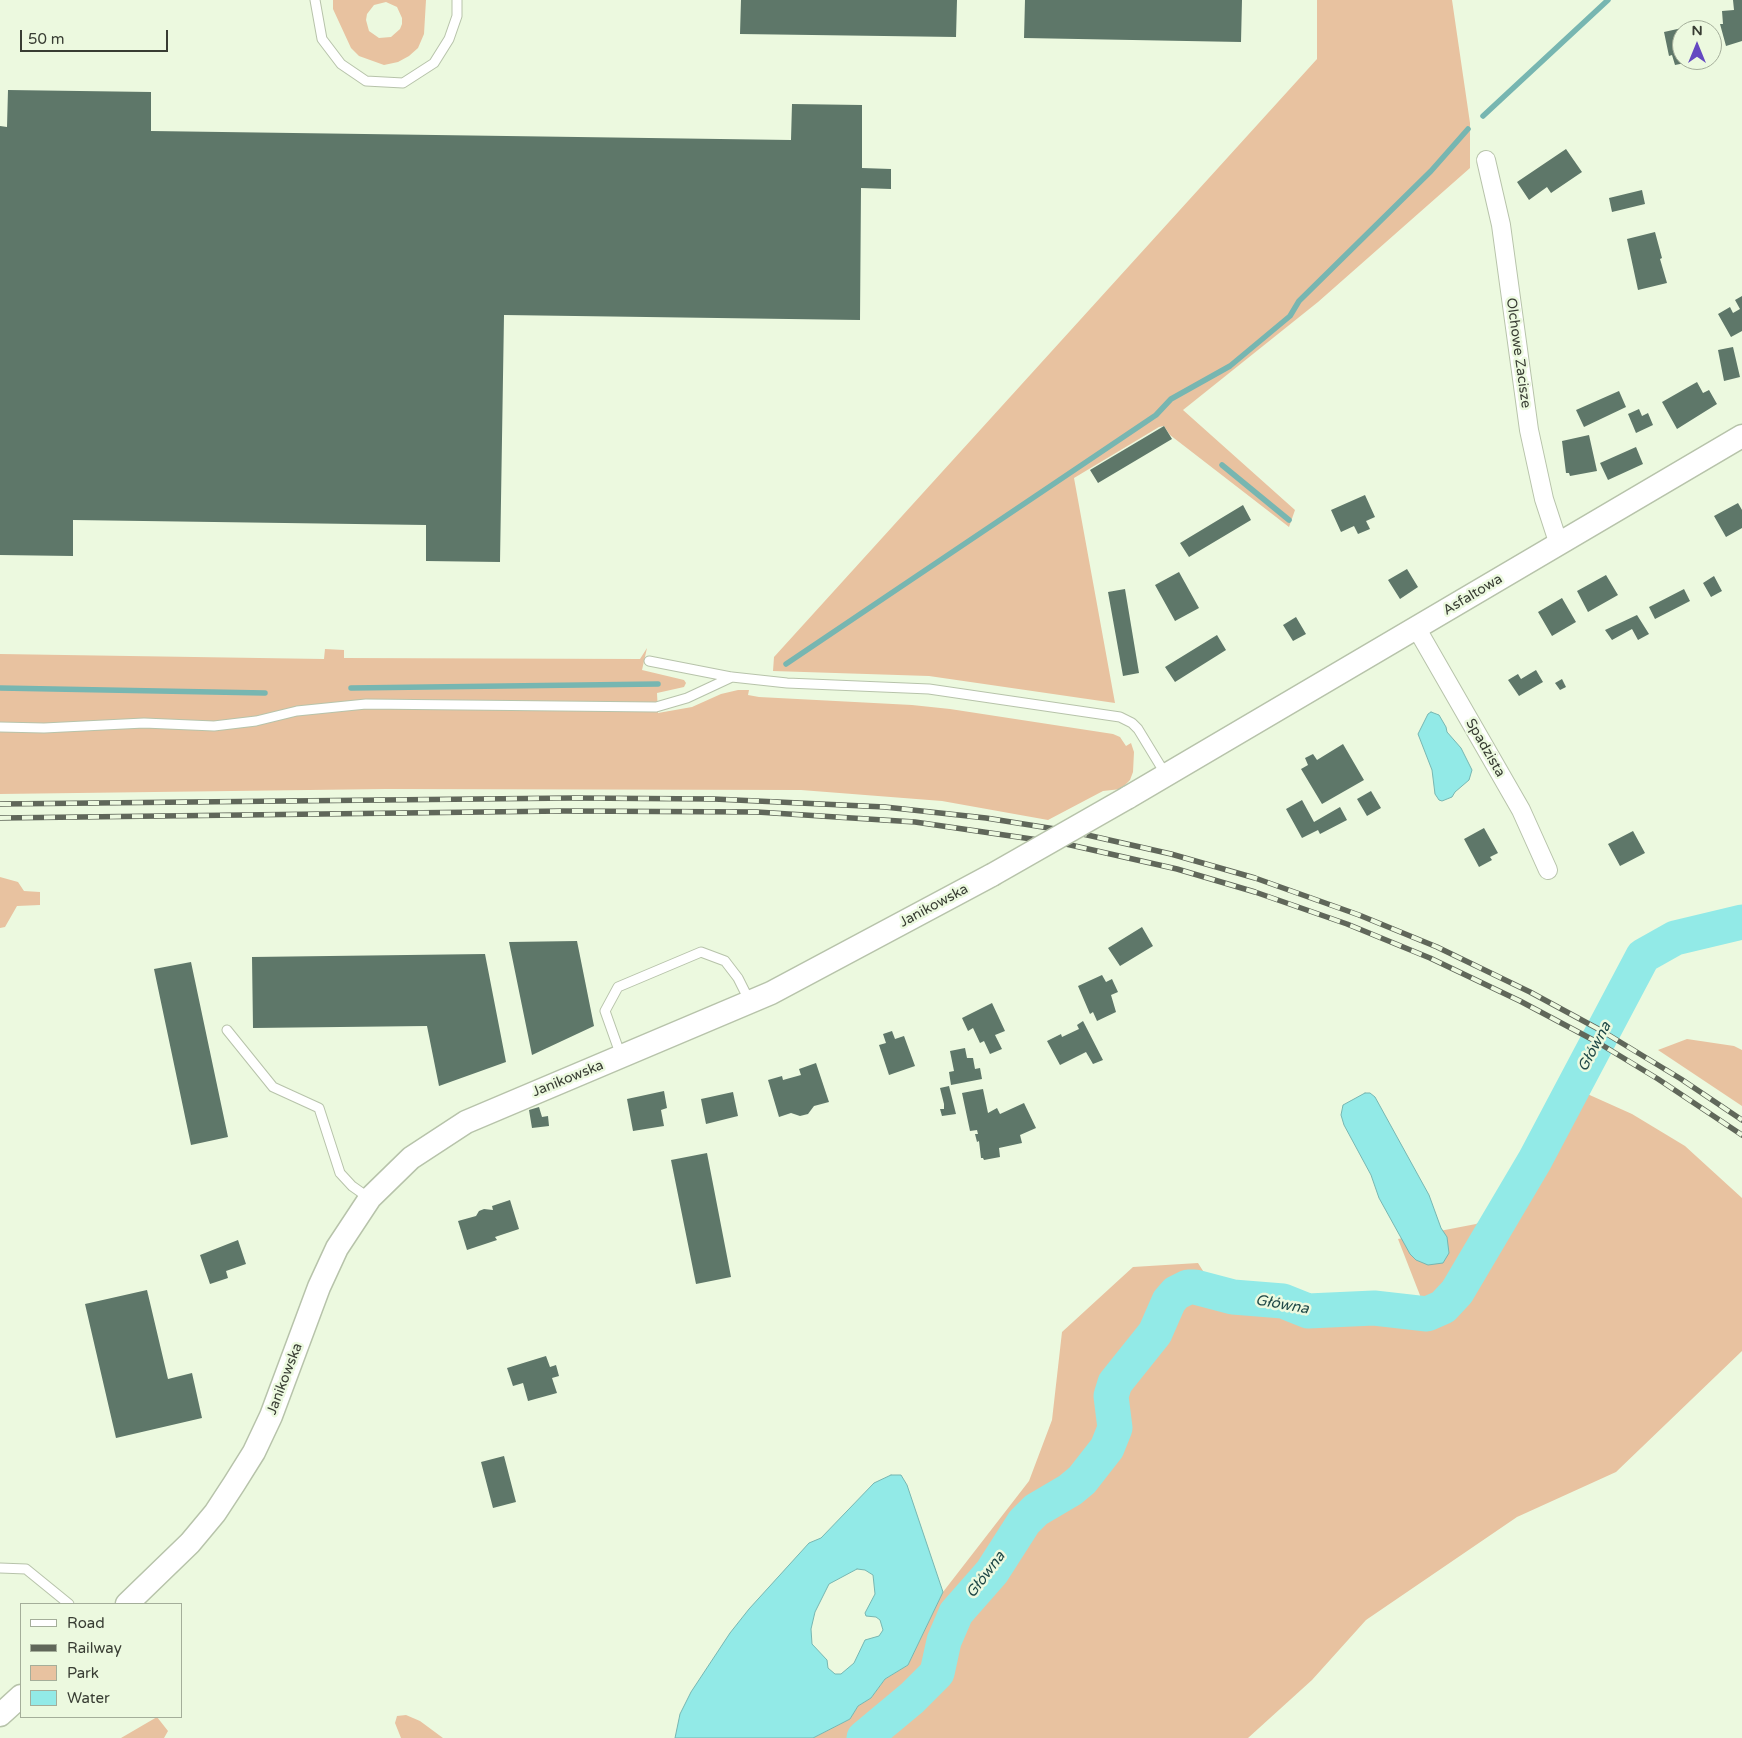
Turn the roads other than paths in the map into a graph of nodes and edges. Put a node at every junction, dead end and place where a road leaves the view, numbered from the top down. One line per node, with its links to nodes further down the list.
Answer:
1 (315, 0): 2 (lane)
2 (457, 0)
3 (1486, 160): 5 (street, Olchowe Zacisze)
4 (1742, 436): 5 (street, Asfaltowa)
5 (1559, 544): 6 (street, Asfaltowa)
6 (1417, 629): 10 (street, Asfaltowa); 12 (street, Spadzista)
7 (649, 660): 8 (lane)
8 (732, 677): 9 (lane); 11 (lane)
9 (0, 727)
10 (1203, 754): 11 (street, Janikowska)
11 (1166, 775): 13 (street, Janikowska, bridge)
12 (1548, 870)
13 (751, 1002): 15 (street, Janikowska); 15 (lane)
14 (227, 1030): 16 (lane)
15 (621, 1058): 16 (street, Janikowska)
16 (370, 1198): 19 (street, Janikowska)
17 (0, 1568): 18 (lane)
18 (66, 1603)
19 (128, 1603)
20 (20, 1697): 21 (street)
21 (0, 1714)

